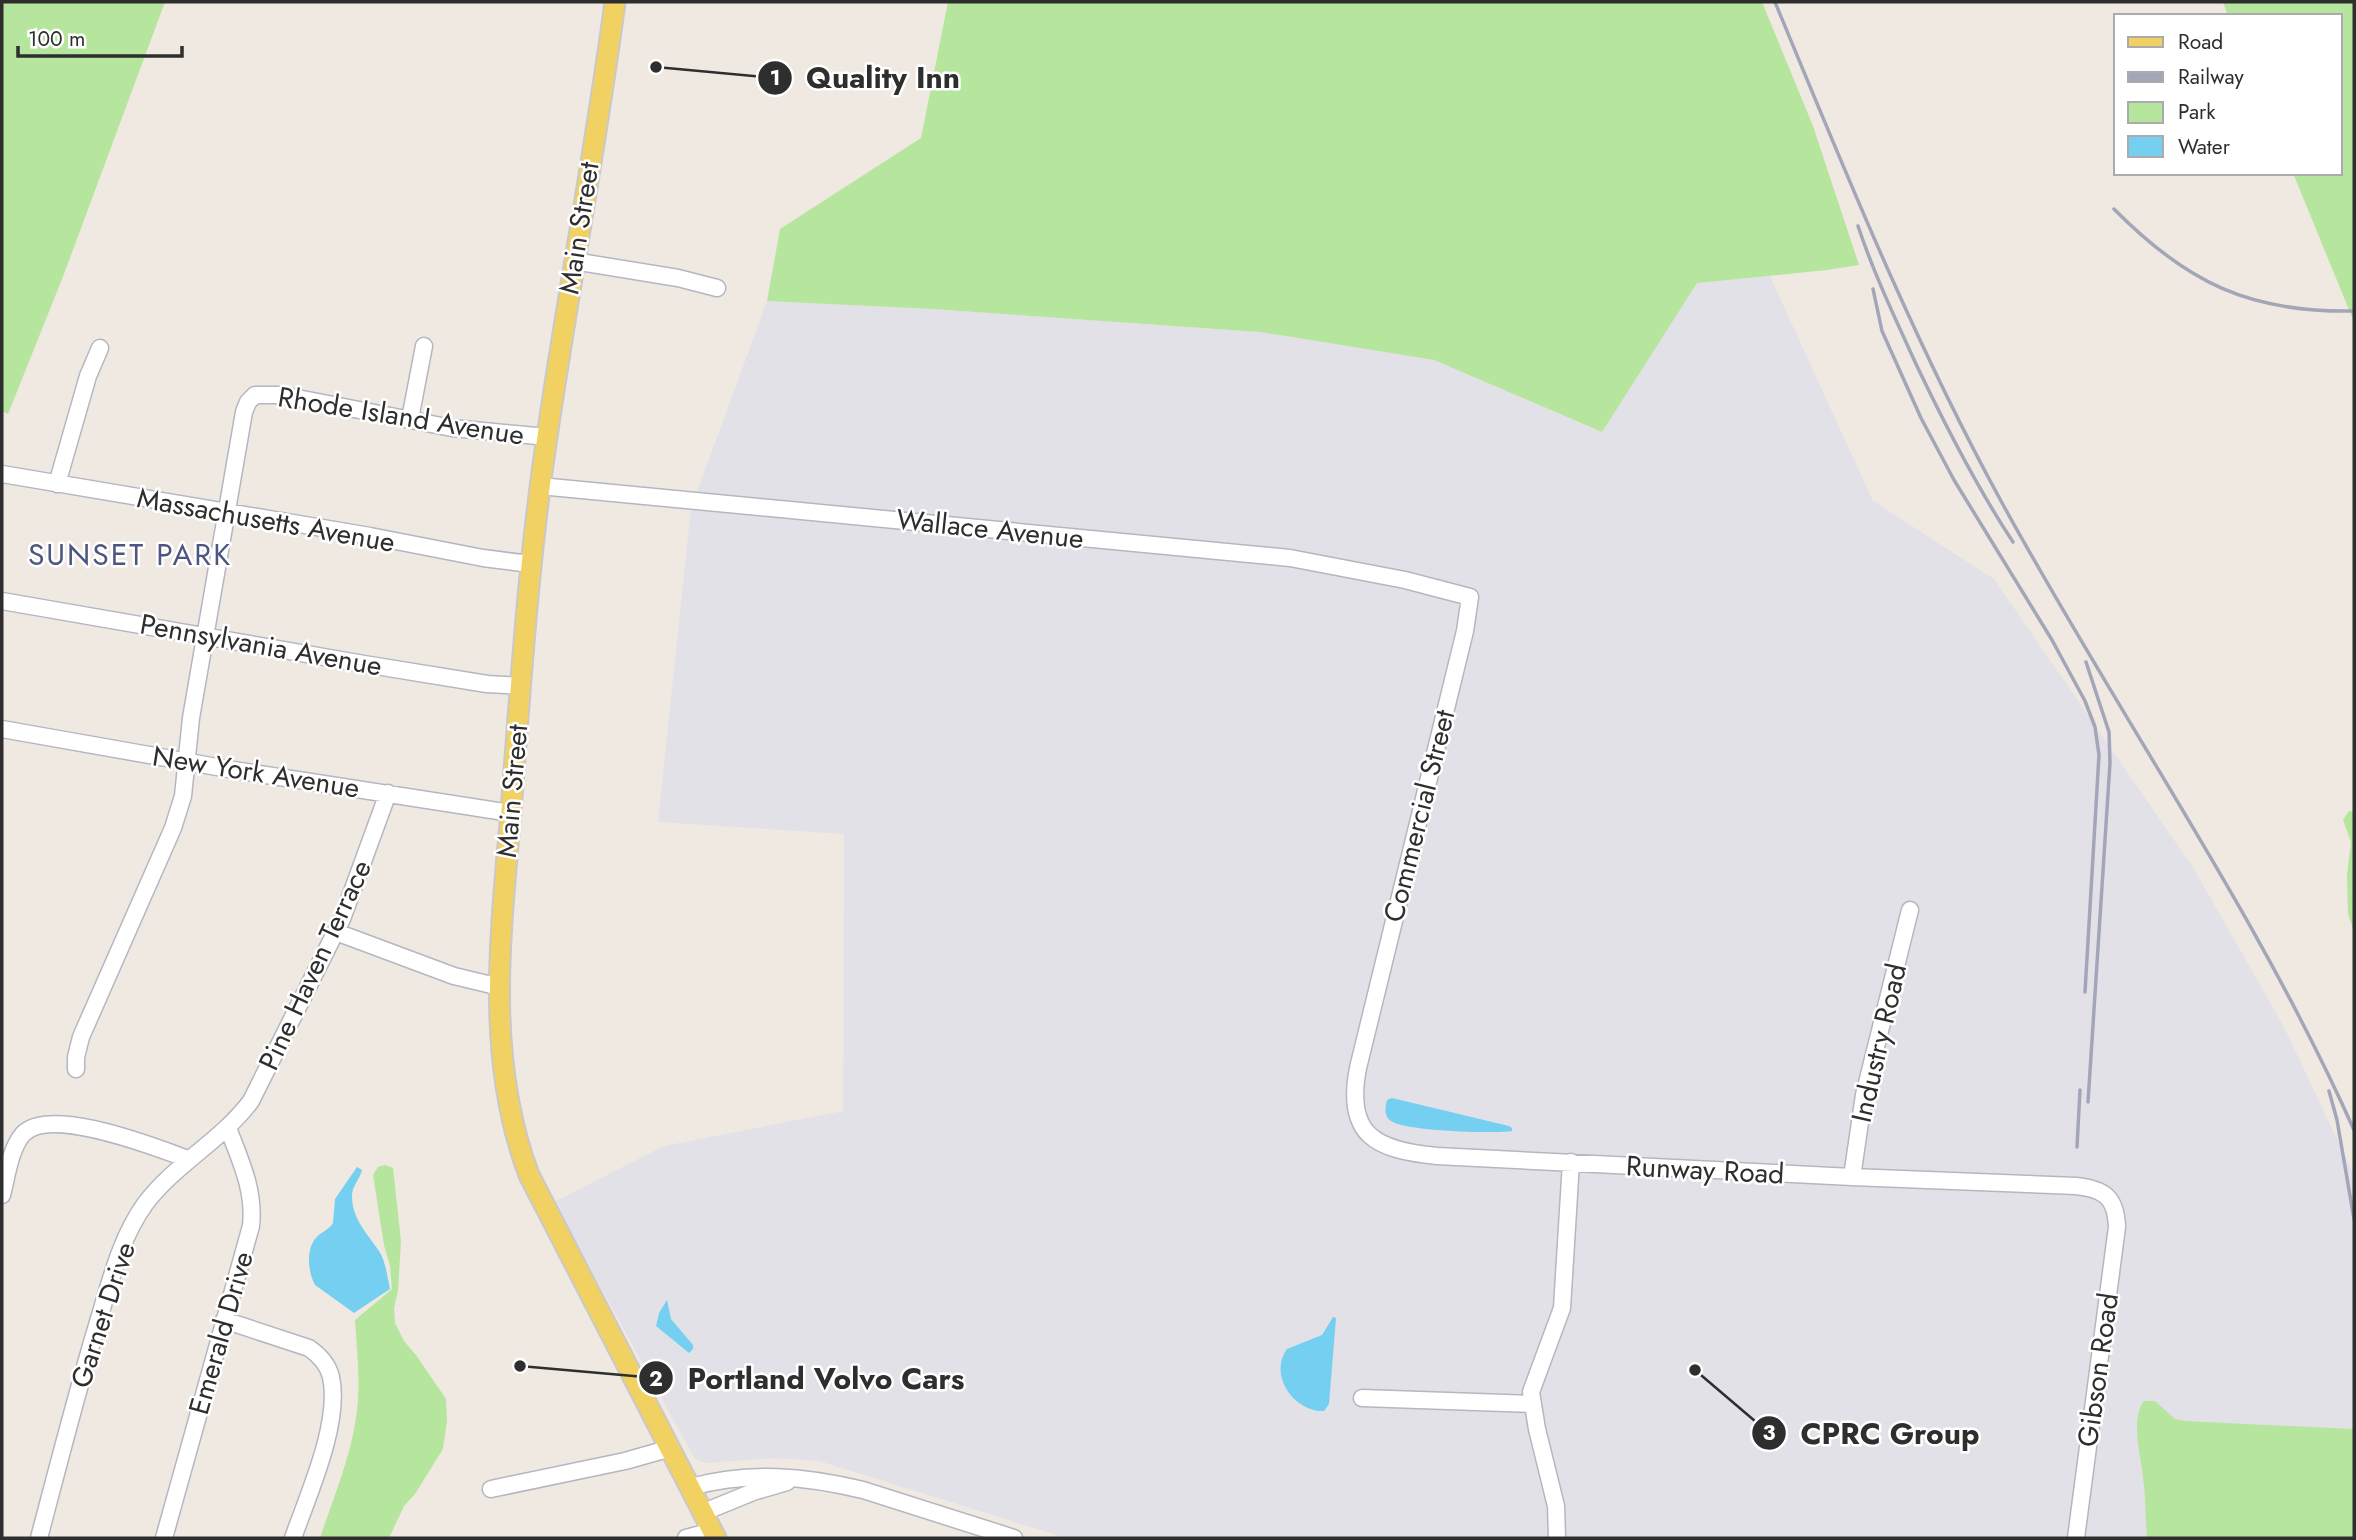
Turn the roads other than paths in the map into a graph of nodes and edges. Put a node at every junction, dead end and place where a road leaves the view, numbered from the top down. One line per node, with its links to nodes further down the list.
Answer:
1 (615, 2): 2 (main road, Main Street)
2 (574, 261): 3 (street); 7 (main road, Main Street)
3 (717, 288)
4 (424, 346): 6 (street)
5 (100, 348): 9 (street)
6 (410, 419): 7 (street, Rhode Island Avenue); 11 (street, Rhode Island Avenue)
7 (547, 437): 10 (main road, Main Street)
8 (2, 474): 9 (street, Massachusetts Avenue)
9 (57, 484): 11 (street, Massachusetts Avenue)
10 (540, 486): 12 (main road, Main Street); 13 (street, Wallace Avenue)
11 (225, 513): 12 (street, Massachusetts Avenue); 15 (street)
12 (530, 564): 16 (main road, Main Street)
13 (1438, 587): 24 (street, Commercial Street)
14 (2, 601): 15 (street, Pennsylvania Avenue)
15 (205, 636): 16 (street, Pennsylvania Avenue); 18 (street)
16 (521, 686): 20 (main road, Main Street)
17 (2, 729): 18 (street, New York Avenue)
18 (186, 761): 19 (street, New York Avenue); 25 (street)
19 (388, 793): 20 (street, New York Avenue); 22 (street, Pine Haven Terrace)
20 (511, 813): 23 (main road, Main Street)
21 (1910, 910): 29 (street, Industry Road)
22 (336, 932): 23 (street); 26 (street, Pine Haven Terrace)
23 (500, 987): 35 (main road, Main Street)
24 (1358, 1068): 28 (street, Runway Road)
25 (76, 1069)
26 (228, 1128): 27 (street, Garnet Drive); 32 (street, Emerald Drive)
27 (188, 1159): 30 (street); 41 (street, Garnet Drive)
28 (1571, 1162): 29 (street, Runway Road); 34 (street)
29 (1852, 1177): 31 (street, Runway Road)
30 (2, 1195)
31 (2112, 1203): 47 (street, Gibson Road)
32 (224, 1320): 42 (street, Emerald Drive); 43 (street)
33 (1362, 1398): 34 (street)
34 (1532, 1404): 46 (street)
35 (671, 1448): 37 (main road, Main Street); 38 (street)
36 (802, 1480): 37 (street); 39 (street); 45 (street)
37 (691, 1487): 39 (main road, Main Street)
38 (491, 1489)
39 (704, 1512): 40 (main road, Main Street)
40 (714, 1534): 44 (street)
41 (39, 1538)
42 (164, 1538)
43 (293, 1538)
44 (686, 1538)
45 (1014, 1538)
46 (1557, 1538)
47 (2076, 1538)

